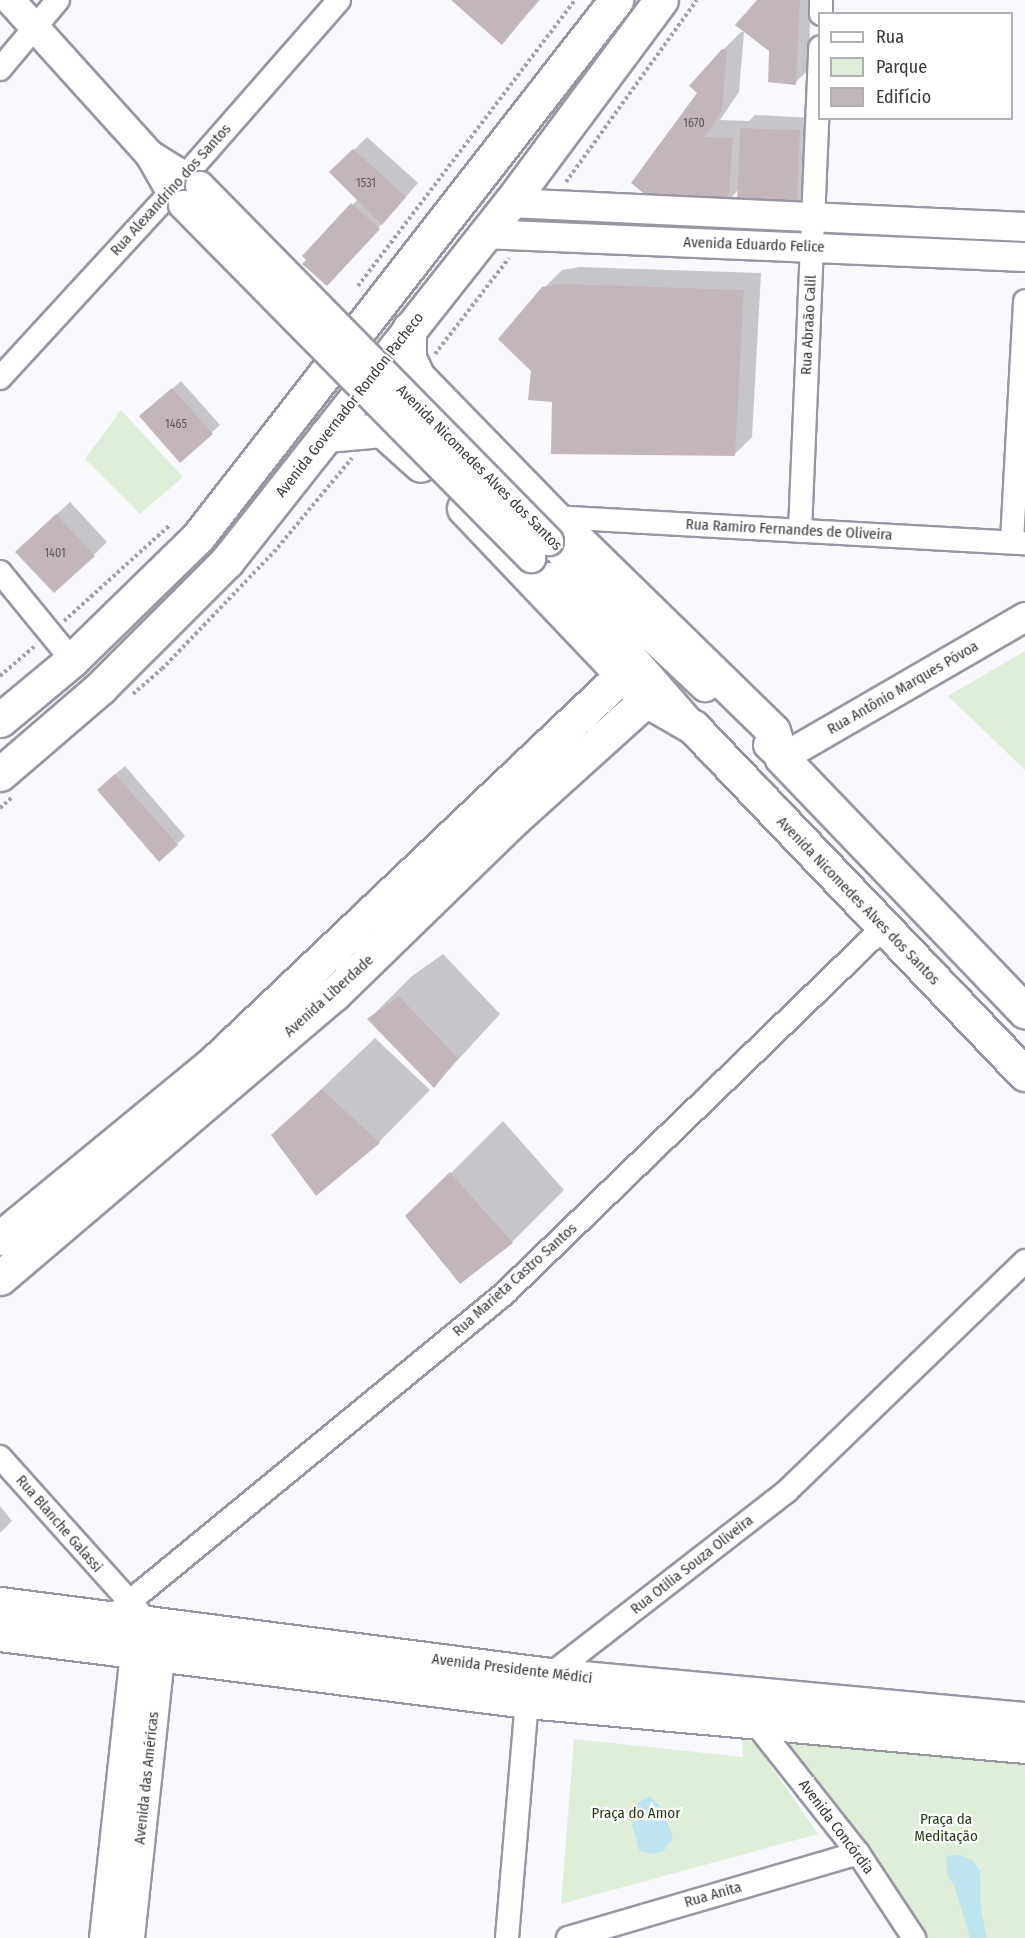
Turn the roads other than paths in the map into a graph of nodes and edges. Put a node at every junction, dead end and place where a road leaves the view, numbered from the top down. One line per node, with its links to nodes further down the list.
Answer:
1 (10, 0): 6 (street, Avenida Nicomedes Alves dos Santos)
2 (58, 0): 6 (street)
3 (339, 0): 9 (street, Rua Alexandrino dos Santos)
4 (616, 0): 30 (main road)
5 (661, 0): 10 (main road, Avenida Governador Rondon Pacheco)
6 (36, 27): 7 (street); 9 (street, Avenida Nicomedes Alves dos Santos)
7 (0, 69)
8 (818, 81): 12 (street, Rua Abraão Calil)
9 (185, 189): 20 (street, Rua Alexandrino dos Santos); 25 (street, Avenida Nicomedes Alves dos Santos, bridge)
10 (510, 203): 11 (street, Avenida Eduardo Felice); 14 (main road, Avenida Governador Rondon Pacheco)
11 (653, 209): 12 (street, Avenida Eduardo Felice); 15 (street)
12 (814, 217): 13 (street, Avenida Eduardo Felice); 16 (street, Rua Abraão Calil)
13 (1025, 226)
14 (483, 234): 15 (street, Avenida Eduardo Felice); 19 (main road, Avenida Governador Rondon Pacheco)
15 (651, 241): 16 (street, Avenida Eduardo Felice)
16 (813, 248): 17 (street, Avenida Eduardo Felice); 24 (street, Rua Abraão Calil)
17 (1025, 257)
18 (1025, 301): 26 (street)
19 (409, 329): 21 (main road, Avenida Nicomedes Alves dos Santos); 22 (main road, Avenida Governador Rondon Pacheco)
20 (0, 378)
21 (472, 433): 23 (main road); 25 (main road, Avenida Nicomedes Alves dos Santos)
22 (326, 435): 23 (main road, Avenida Nicomedes Alves dos Santos); 36 (main road, Avenida Governador Rondon Pacheco)
23 (428, 472): 31 (main road, Avenida Nicomedes Alves dos Santos)
24 (800, 531): 25 (street, Rua Ramiro Fernandes de Oliveira); 26 (street, Rua Ramiro Fernandes de Oliveira)
25 (545, 539): 34 (street, Avenida Nicomedes Alves dos Santos); 35 (main road, Avenida Nicomedes Alves dos Santos)
26 (1018, 543)
27 (0, 572): 30 (street)
28 (1025, 617): 35 (street, Rua Antônio Marques Póvoa)
29 (1025, 639): 35 (street, Rua Antônio Marques Póvoa)
30 (72, 660): 33 (main road)
31 (622, 675): 32 (main road, Avenida Nicomedes Alves dos Santos); 37 (main road, Avenida Liberdade)
32 (646, 700): 34 (main road, Avenida Nicomedes Alves dos Santos); 39 (main road, Avenida Liberdade)
33 (0, 720)
34 (693, 727): 38 (main road, Avenida Nicomedes Alves dos Santos)
35 (789, 765): 40 (main road, Avenida Nicomedes Alves dos Santos)
36 (0, 774)
37 (360, 924): 39 (main road); 42 (main road, Avenida Liberdade)
38 (884, 927): 41 (main road, Avenida Nicomedes Alves dos Santos); 47 (street, Rua Marieta Castro Santos)
39 (382, 947): 44 (main road, Avenida Liberdade)
40 (1025, 1011)
41 (1025, 1074)
42 (0, 1238)
43 (1025, 1261): 50 (street, Rua Otilia Souza Oliveira)
44 (0, 1278)
45 (0, 1457): 47 (street, Rua Blanche Galassi)
46 (0, 1604): 47 (main road, Avenida Presidente Médici)
47 (129, 1609): 49 (street, Avenida das Américas); 50 (main road, Avenida Presidente Médici)
48 (0, 1634): 49 (main road, Avenida Presidente Médici)
49 (147, 1655): 51 (main road, Avenida Presidente Médici); 56 (street, Avenida das Américas); 57 (street, Avenida das Américas)
50 (550, 1675): 51 (street, Rua Otilia Souza Oliveira); 52 (main road, Avenida Presidente Médici)
51 (527, 1701): 53 (main road, Avenida Presidente Médici); 58 (street)
52 (1025, 1719)
53 (753, 1720): 54 (main road, Avenida Presidente Médici); 55 (street, Avenida Concórdia)
54 (1025, 1746)
55 (858, 1853): 59 (street, Rua Anita); 60 (street, Avenida Concórdia)
56 (104, 1938)
57 (130, 1938)
58 (507, 1938)
59 (568, 1938)
60 (914, 1938)

